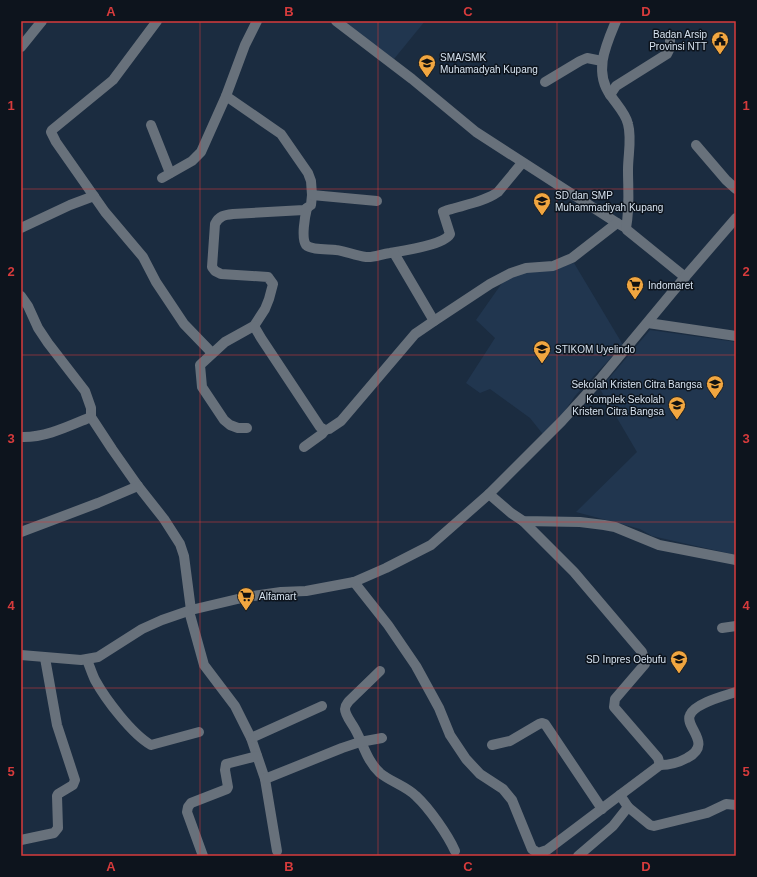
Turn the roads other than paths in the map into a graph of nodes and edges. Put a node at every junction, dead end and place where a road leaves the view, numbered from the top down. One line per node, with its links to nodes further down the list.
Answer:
1 (42, 21): 7 (street)
2 (156, 21): 17 (street)
3 (257, 21): 11 (street)
4 (336, 21): 14 (street)
5 (616, 21): 8 (street)
6 (670, 38): 10 (street)
7 (21, 47)
8 (602, 61): 9 (street); 10 (street)
9 (545, 82)
10 (610, 95): 21 (street)
11 (226, 96): 12 (street); 16 (street)
12 (151, 125)
13 (696, 145): 15 (street)
14 (522, 162): 21 (street); 23 (street)
15 (736, 189)
16 (312, 195): 18 (street); 19 (street)
17 (94, 196): 22 (street); 30 (street)
18 (377, 201)
19 (307, 208): 23 (street); 28 (street)
20 (736, 218): 24 (street)
21 (621, 225): 24 (street); 26 (street)
22 (21, 228)
23 (394, 253): 26 (street)
24 (685, 277): 27 (street)
25 (21, 296): 31 (street)
26 (434, 321): 33 (street)
27 (648, 323): 29 (street); 37 (street)
28 (254, 326): 30 (street); 33 (street)
29 (736, 336)
30 (212, 353): 32 (street)
31 (91, 417): 34 (street); 36 (street)
32 (247, 428)
33 (325, 430): 35 (street)
34 (21, 437)
35 (304, 447)
36 (138, 486): 39 (street); 42 (street)
37 (489, 494): 38 (street); 41 (street)
38 (523, 521): 40 (street); 57 (street)
39 (21, 532)
40 (736, 560)
41 (354, 582): 42 (street); 62 (street)
42 (190, 611): 47 (street); 52 (street)
43 (736, 626): 44 (street)
44 (722, 628)
45 (21, 655): 46 (street)
46 (45, 658): 47 (street); 63 (street)
47 (87, 660): 51 (street)
48 (380, 671): 54 (street)
49 (736, 692): 57 (street)
50 (322, 706): 52 (street)
51 (199, 732)
52 (251, 738): 56 (street)
53 (382, 738): 54 (street)
54 (360, 742): 58 (street); 65 (street)
55 (492, 745): 62 (street)
56 (257, 756): 58 (street); 66 (street)
57 (660, 765): 59 (street)
58 (265, 779): 64 (street)
59 (620, 795): 61 (street); 62 (street)
60 (736, 805): 61 (street)
61 (628, 807): 67 (street)
62 (602, 809)
63 (21, 840)
64 (277, 851)
65 (455, 851)
66 (203, 856)
67 (578, 856)

